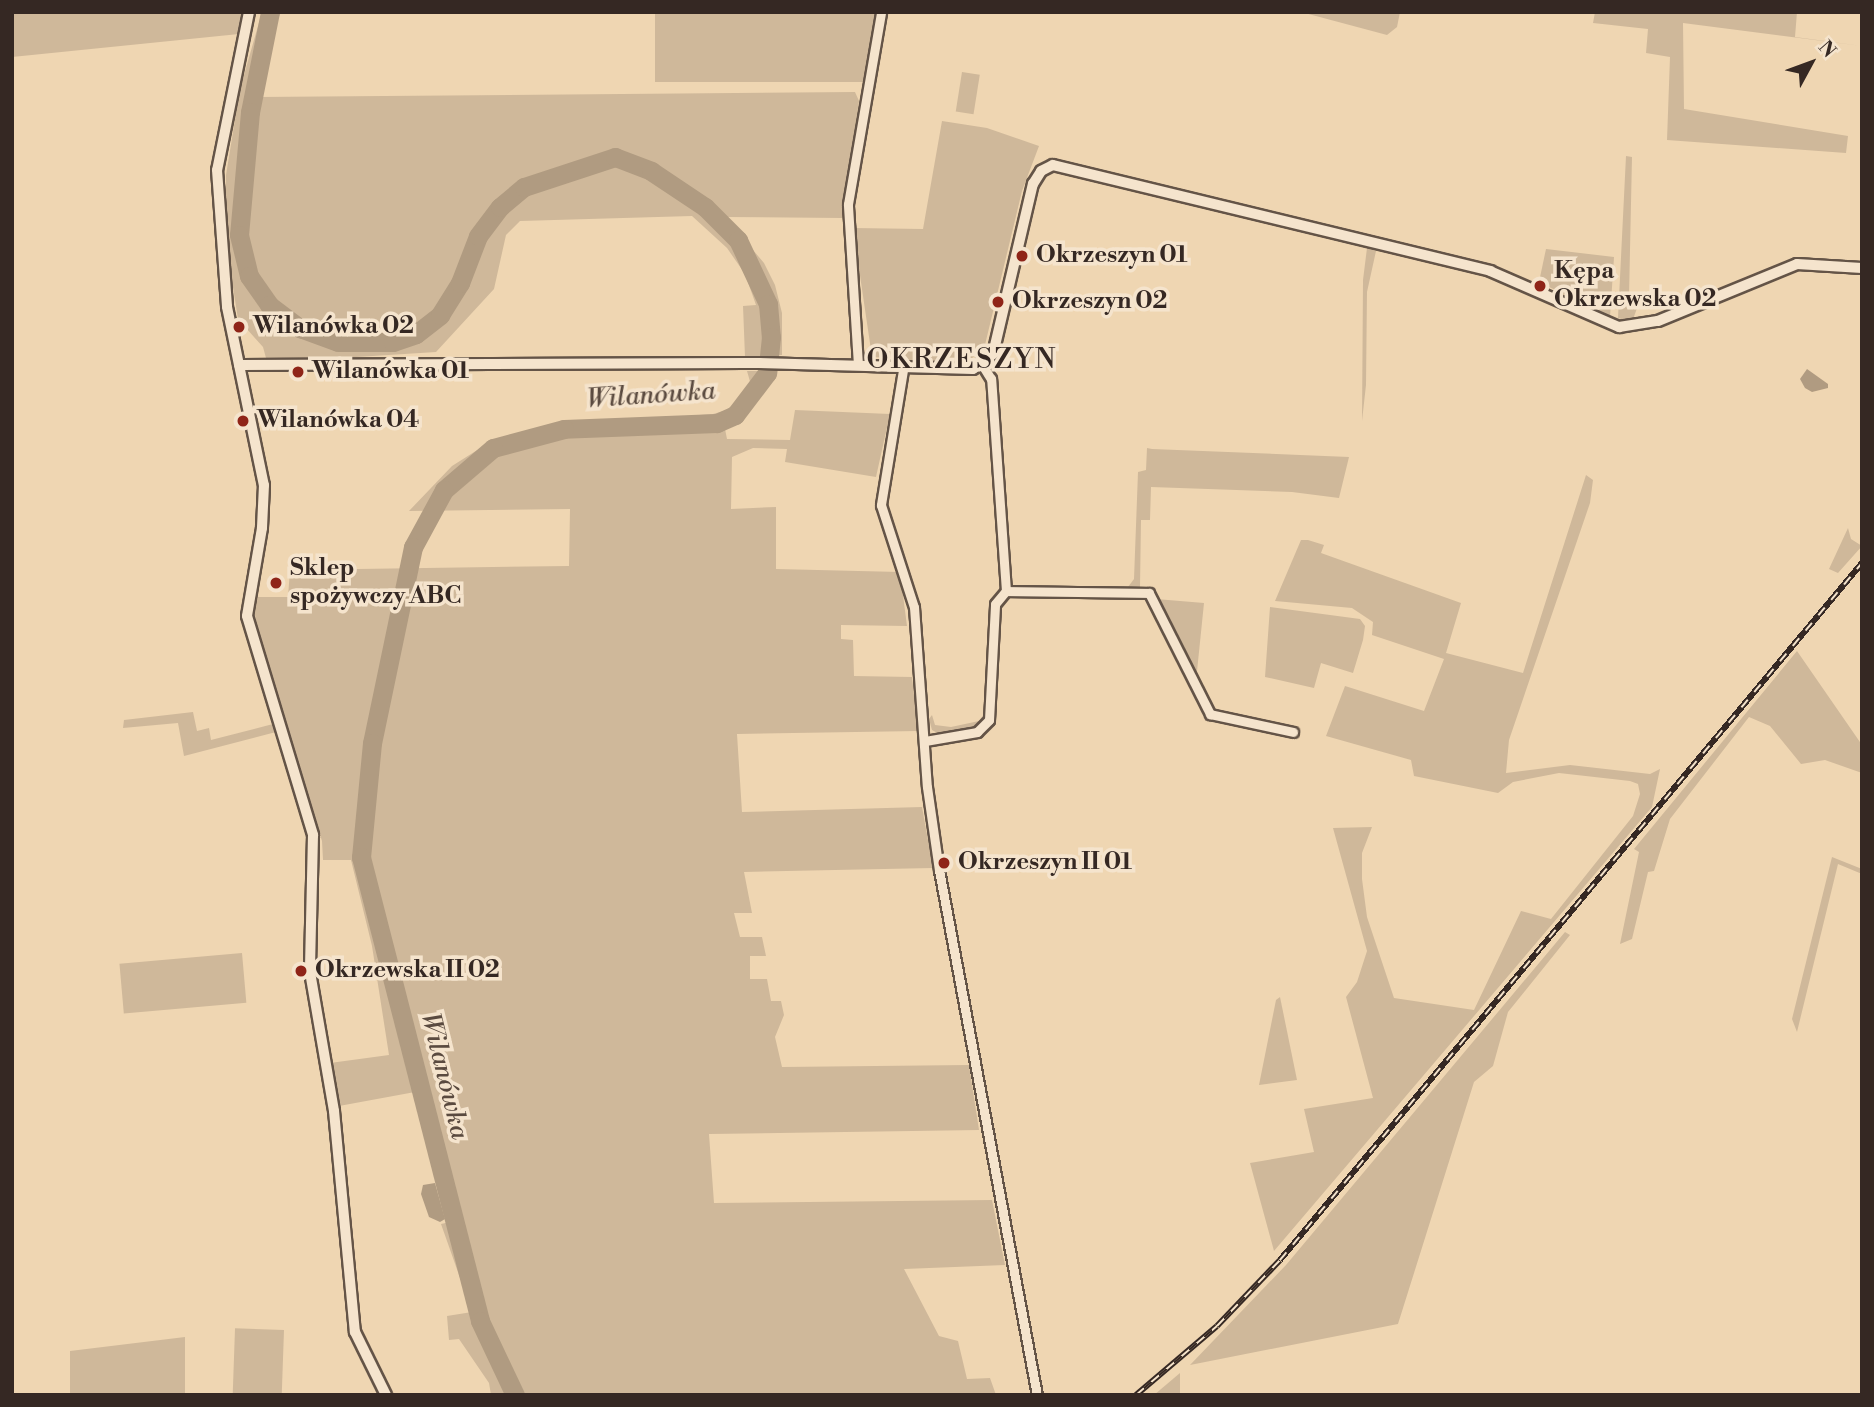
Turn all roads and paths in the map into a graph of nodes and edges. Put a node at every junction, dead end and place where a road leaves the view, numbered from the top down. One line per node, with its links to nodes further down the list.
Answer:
1 (249, 12): 4 (street)
2 (881, 12): 5 (street)
3 (1862, 268): 6 (street)
4 (239, 365): 5 (street); 11 (street)
5 (858, 365): 7 (street)
6 (983, 366): 7 (street); 8 (street)
7 (903, 370): 10 (street)
8 (1006, 591): 9 (street); 10 (street)
9 (1293, 732)
10 (925, 741): 12 (street)
11 (386, 1395)
12 (1037, 1395)

